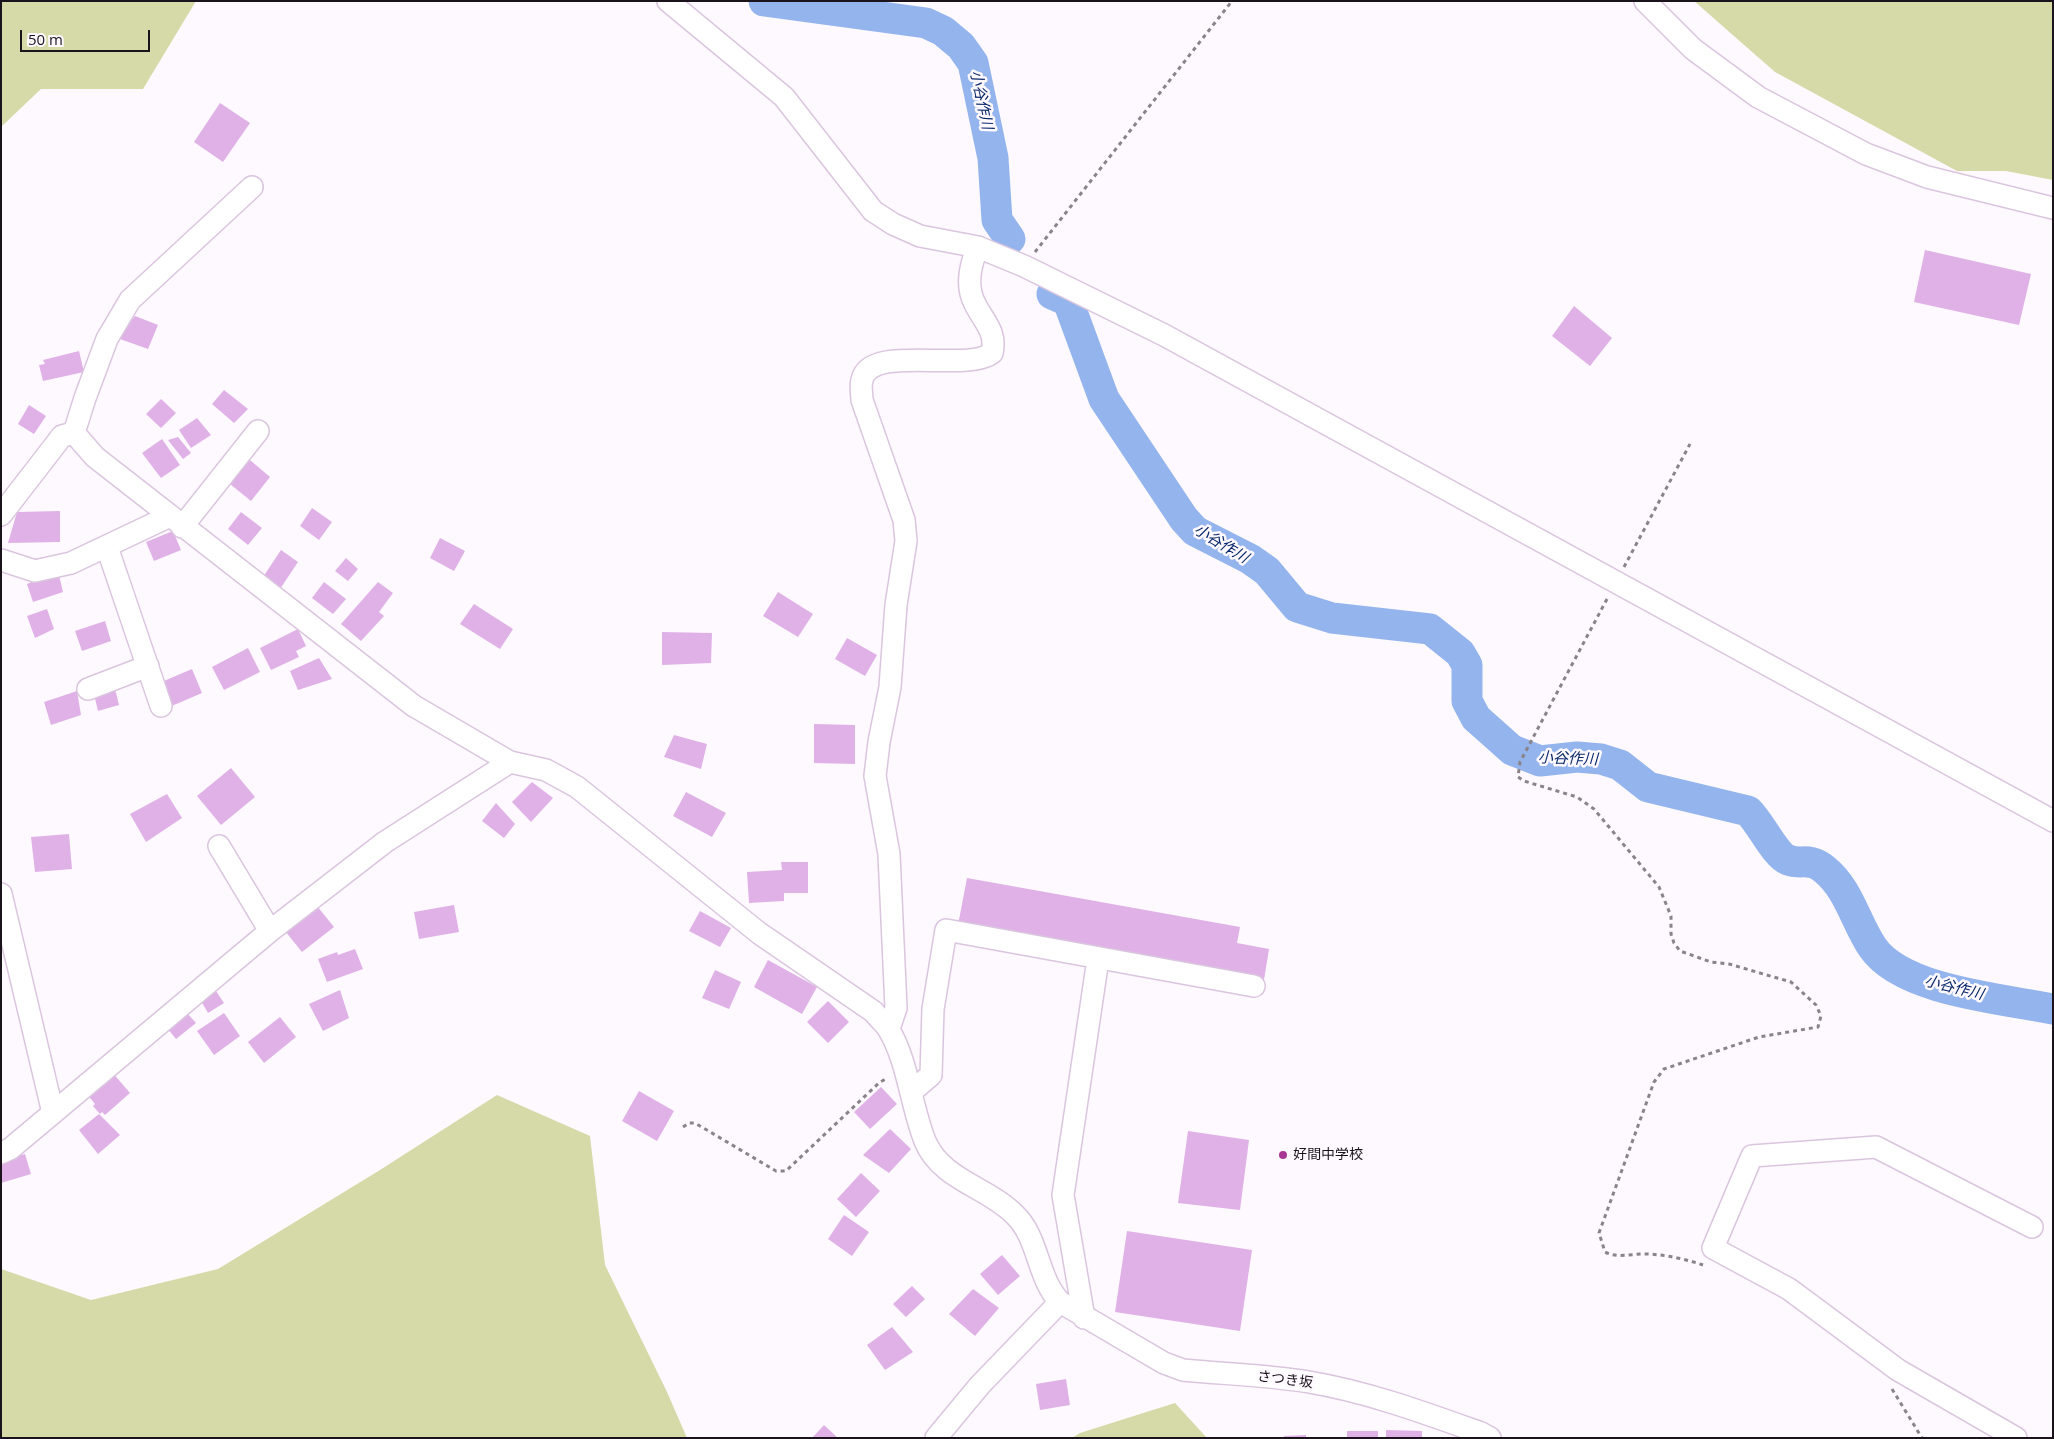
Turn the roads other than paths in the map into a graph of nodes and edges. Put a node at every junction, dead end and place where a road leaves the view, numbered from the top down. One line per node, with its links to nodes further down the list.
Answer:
1 (668, 1): 5 (street)
2 (1645, 1): 4 (street)
3 (252, 187): 7 (street)
4 (2053, 208)
5 (978, 247): 16 (street); 22 (street)
6 (258, 430): 9 (street)
7 (74, 433): 8 (street); 9 (street)
8 (1, 515)
9 (176, 521): 10 (street); 15 (street)
10 (107, 547): 11 (street); 12 (street)
11 (1, 560)
12 (148, 666): 13 (street); 14 (street)
13 (88, 689)
14 (161, 706)
15 (510, 762): 19 (street); 22 (street)
16 (2053, 821)
17 (219, 846): 19 (street)
18 (1, 894): 24 (street)
19 (270, 931): 24 (street)
20 (1098, 959): 21 (street); 23 (street); 28 (street)
21 (1254, 986)
22 (889, 1029): 23 (street)
23 (911, 1092): 27 (street)
24 (53, 1113): 25 (street)
25 (1, 1153)
26 (2032, 1227): 31 (street)
27 (1060, 1302): 28 (street, さつき坂); 29 (street)
28 (1084, 1318): 30 (street, さつき坂)
29 (936, 1438)
30 (1490, 1438)
31 (2016, 1438)

